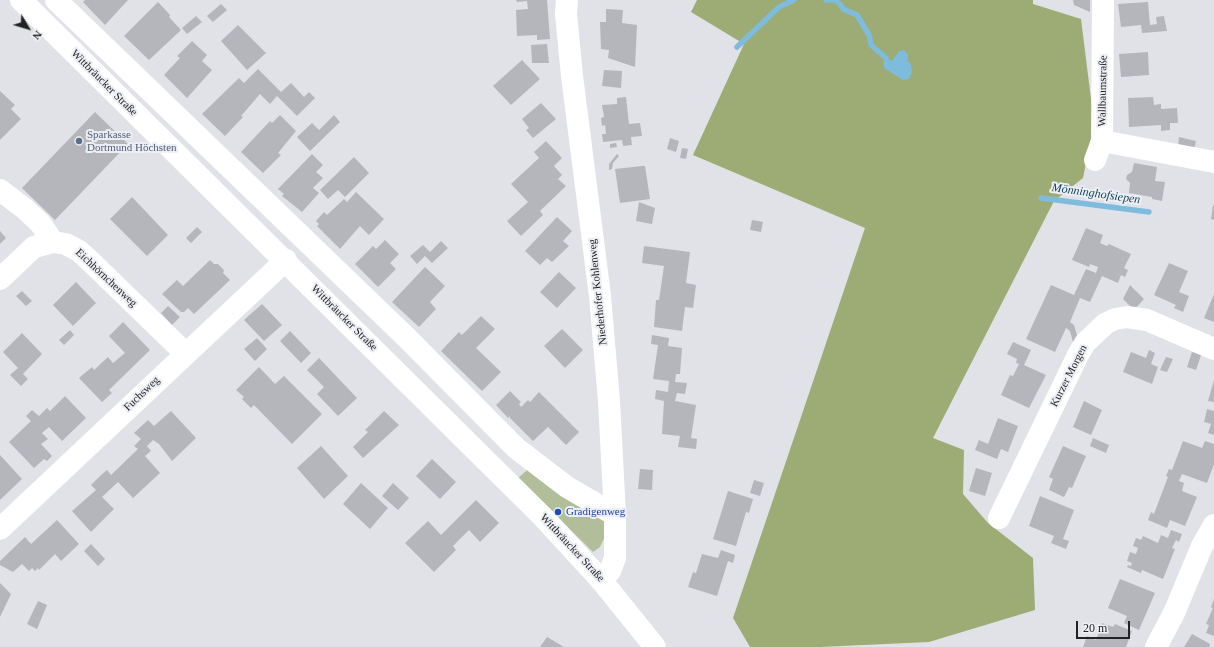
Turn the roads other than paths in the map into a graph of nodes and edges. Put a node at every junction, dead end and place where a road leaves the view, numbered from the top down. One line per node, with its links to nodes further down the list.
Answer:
1 (21, 0): 8 (street, Wittbräucker Straße)
2 (56, 0): 12 (street)
3 (567, 0): 12 (street, Niederhofer Kohlenweg)
4 (1103, 0): 5 (street, Wallbaumstraße)
5 (1214, 162)
6 (0, 190): 7 (street)
7 (53, 242): 9 (street); 11 (street, Eichhörnchenweg)
8 (286, 260): 11 (street, Fuchsweg); 16 (street, Wittbräucker Straße)
9 (0, 279)
10 (1214, 349): 13 (street, Kurzer Morgen)
11 (185, 354): 15 (street, Fuchsweg)
12 (616, 515): 16 (street, Niederhofer Kohlenweg)
13 (999, 518)
14 (1214, 524): 18 (street)
15 (0, 529)
16 (601, 580): 17 (street, Wittbräucker Straße)
17 (655, 647)
18 (1156, 647)

